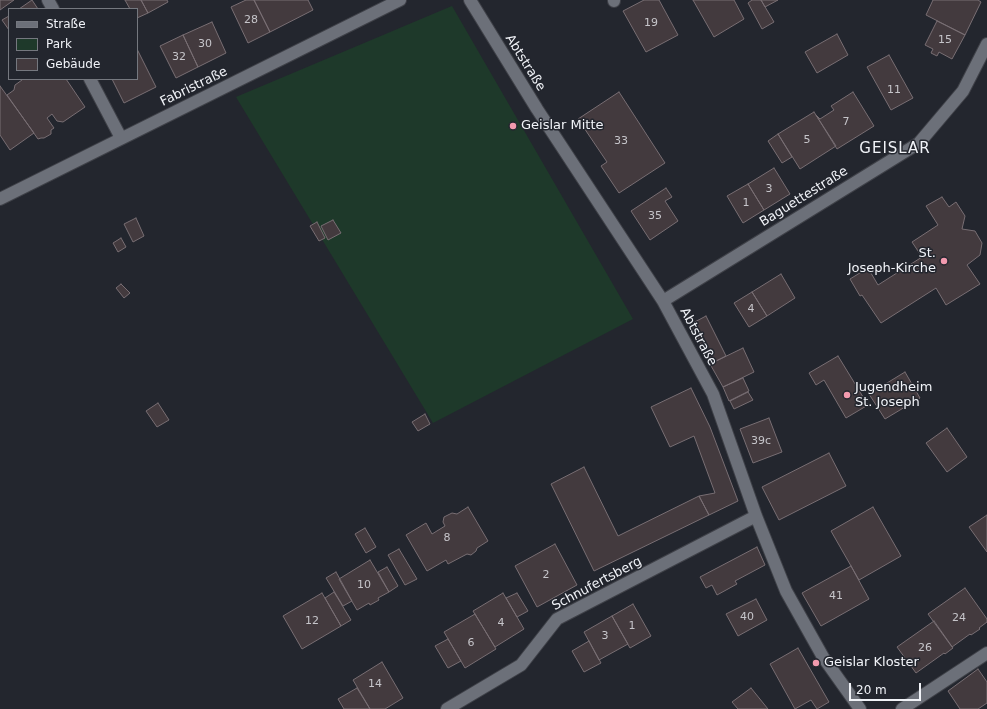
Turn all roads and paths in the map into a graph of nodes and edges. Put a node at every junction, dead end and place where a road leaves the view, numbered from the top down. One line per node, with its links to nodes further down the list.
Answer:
1 (400, 0): 5 (street, Fabristraße)
2 (470, 0): 7 (street, Abtstraße)
3 (987, 44): 7 (street, Baguettestraße)
4 (91, 80): 5 (street)
5 (121, 138): 6 (street, Fabristraße)
6 (0, 199)
7 (663, 301): 8 (street, Abtstraße)
8 (756, 516): 10 (street, Schnufertsberg); 11 (street, Abtstraße)
9 (987, 653): 12 (street)
10 (447, 709)
11 (860, 709)
12 (902, 709)

